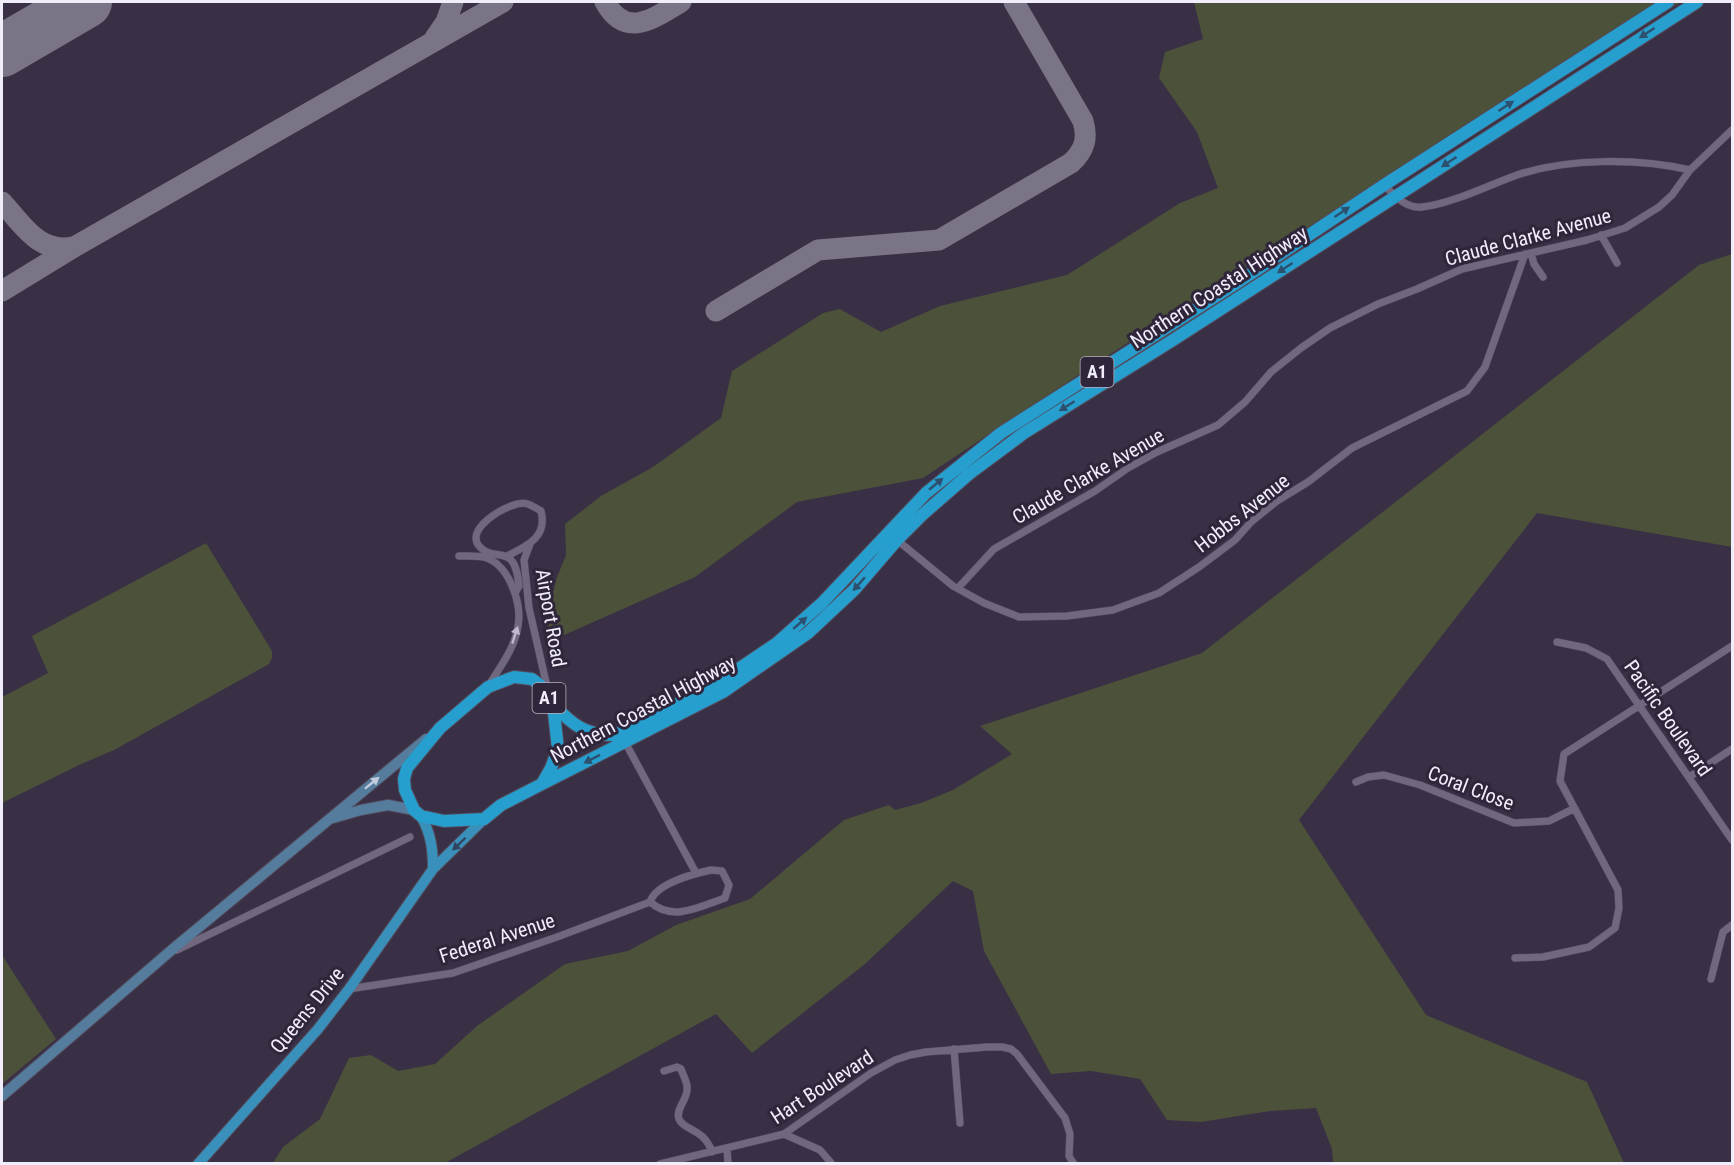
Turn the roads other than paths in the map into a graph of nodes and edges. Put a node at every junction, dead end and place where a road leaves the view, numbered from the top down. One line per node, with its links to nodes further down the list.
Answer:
1 (1668, 2): 5 (highway, Northern Coastal Highway / A1, one-way to 1)
2 (1696, 2): 6 (highway, Northern Coastal Highway / A1, one-way to 6)
3 (1732, 130): 4 (street, Claude Clarke Avenue)
4 (1690, 170): 6 (street); 7 (street, Claude Clarke Avenue)
5 (1384, 184): 6 (street); 20 (highway, Northern Coastal Highway / A1, one-way to 5)
6 (1396, 196): 11 (highway, Northern Coastal Highway / A1, one-way to 11)
7 (1601, 235): 8 (street, Claude Clarke Avenue); 9 (street)
8 (1528, 254): 10 (street); 15 (street, Claude Clarke Avenue); 15 (street, Hobbs Avenue)
9 (1617, 263)
10 (1543, 277)
11 (897, 540): 15 (street, Hobbs Avenue); 23 (highway, Northern Coastal Highway / A1, one-way to 23)
12 (530, 544): 14 (street, Airport Road); 14 (street, Airport Road); 20 (street, Airport Road)
13 (459, 556): 16 (street, Airport Road)
14 (507, 556): 16 (street, Airport Road)
15 (958, 588)
16 (515, 593): 19 (street, Airport Road, one-way to 16)
17 (1557, 642): 21 (street, Pacific Boulevard)
18 (1732, 646): 21 (street)
19 (488, 687): 20 (highway, A1); 22 (highway, A1)
20 (552, 702): 27 (highway, A1)
21 (1640, 705): 25 (street, Pacific Boulevard); 28 (street)
22 (440, 728): 29 (highway, A1); 31 (main road, one-way to 22)
23 (625, 742): 27 (highway, Northern Coastal Highway / A1, one-way to 27); 35 (street)
24 (1732, 749): 25 (street)
25 (1689, 777): 33 (street, Pacific Boulevard)
26 (1356, 782): 28 (street, Coral Close)
27 (542, 784): 30 (highway, A1)
28 (1573, 808): 39 (street)
29 (418, 813): 30 (highway); 31 (main road); 34 (main road, A1)
30 (484, 819): 34 (main road, Queens Drive / A1, one-way to 34)
31 (327, 820): 38 (main road)
32 (410, 837): 38 (street)
33 (1732, 840)
34 (433, 869): 41 (main road, Queens Drive / A1)
35 (696, 873): 36 (street); 36 (street)
36 (650, 902): 41 (street, Federal Avenue)
37 (1732, 925): 40 (street)
38 (167, 955): 44 (main road)
39 (1515, 958)
40 (1711, 979)
41 (349, 989): 49 (main road, Queens Drive / A1)
42 (954, 1049): 45 (street); 46 (street, Hart Boulevard); 53 (street, Hart Boulevard)
43 (664, 1071): 48 (street)
44 (2, 1096)
45 (960, 1123)
46 (784, 1134): 47 (street, Hart Boulevard); 52 (street)
47 (727, 1148): 48 (street, Hart Boulevard); 51 (street)
48 (712, 1152): 50 (street, Hart Boulevard)
49 (198, 1164)
50 (660, 1164)
51 (728, 1164)
52 (832, 1164)
53 (1074, 1164)

